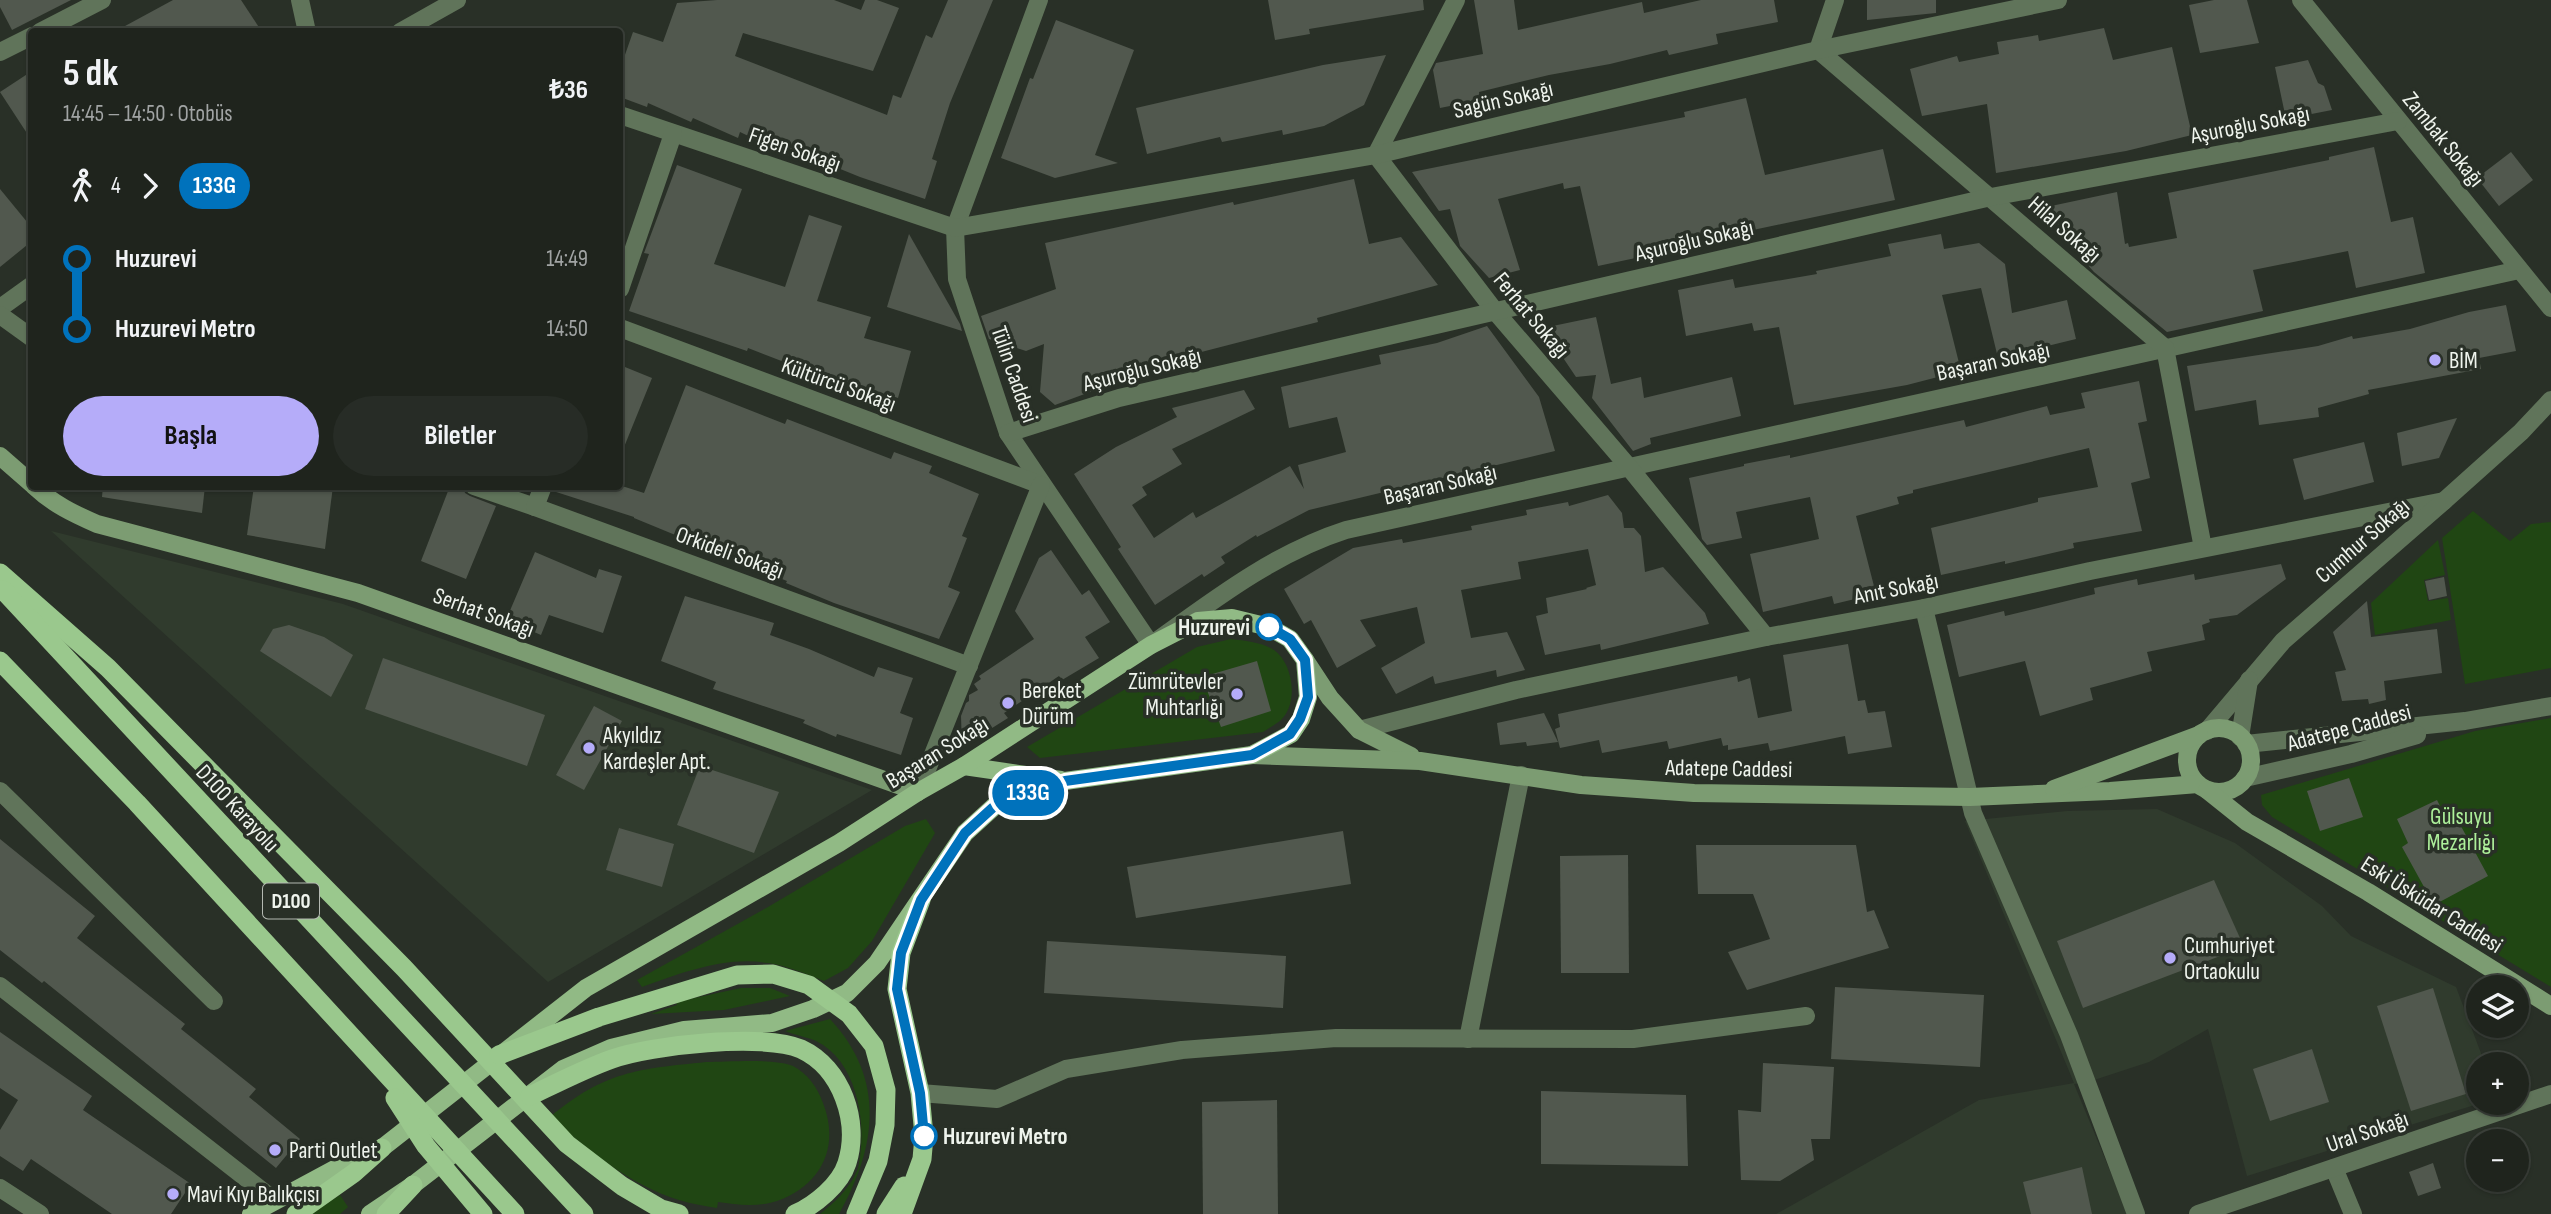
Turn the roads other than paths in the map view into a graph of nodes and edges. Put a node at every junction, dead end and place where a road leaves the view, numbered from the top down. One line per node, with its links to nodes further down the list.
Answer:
1 (102, 0): 9 (street)
2 (300, 0): 10 (street)
3 (457, 0): 11 (street)
4 (1039, 0): 20 (street, Tülin Caddesi)
5 (1456, 0): 18 (street)
6 (1835, 0): 13 (street)
7 (2058, 0): 13 (street, Sagün Sokağı)
8 (2301, 0): 16 (street, Zambak Sokağı)
9 (48, 28)
10 (306, 28)
11 (407, 28)
12 (28, 38): 14 (street)
13 (1818, 50): 18 (street, Sagün Sokağı); 19 (street, Hilal Sokağı)
14 (0, 52)
15 (623, 116): 17 (street, Figen Sokağı)
16 (2398, 121): 19 (street, Aşuroğlu Sokağı); 21 (street, Zambak Sokağı)
17 (673, 134): 20 (street, Figen Sokağı); 22 (street)
18 (1376, 155): 20 (street, Sagün Sokağı); 26 (street, Ferhat Sokağı)
19 (1991, 197): 26 (street, Aşuroğlu Sokağı); 30 (street, Hilal Sokağı)
20 (955, 228): 32 (street, Tülin Caddesi)
21 (2519, 270): 25 (street, Zambak Sokağı); 30 (street, Başaran Sokağı)
22 (623, 280)
23 (28, 288): 24 (street)
24 (0, 308)
25 (2551, 308)
26 (1494, 310): 32 (street, Aşuroğlu Sokağı); 34 (street, Ferhat Sokağı)
27 (0, 315): 29 (street)
28 (623, 329): 36 (street, Kültürcü Sokağı)
29 (28, 335)
30 (2165, 348): 34 (street, Başaran Sokağı); 42 (street)
31 (2551, 400): 40 (street, Cumhur Sokağı)
32 (1008, 433): 36 (street, Tülin Caddesi)
33 (0, 456): 35 (main road, Serhat Sokağı)
34 (1628, 466): 46 (street, Ferhat Sokağı); 47 (street, Başaran Sokağı)
35 (28, 481)
36 (1041, 485): 47 (street, Tülin Caddesi); 50 (street)
37 (40, 490): 65 (main road, Serhat Sokağı)
38 (486, 490): 41 (street, Orkideli Sokağı)
39 (541, 490): 41 (street)
40 (2444, 501): 42 (street, Anıt Sokağı); 51 (street, Cumhur Sokağı)
41 (535, 507): 50 (street, Orkideli Sokağı)
42 (2203, 548): 45 (street, Anıt Sokağı)
43 (0, 573): 94 (highway)
44 (0, 587): 93 (highway, D100 Karayolu / D100)
45 (1924, 608): 46 (street, Anıt Sokağı); 67 (street)
46 (1766, 637): 54 (street, Anıt Sokağı)
47 (1151, 645): 48 (main road, Adatepe Caddesi); 59 (main road, Başaran Sokağı)
48 (1305, 660): 54 (main road, Adatepe Caddesi); 57 (main road)
49 (0, 661): 75 (highway, D100)
50 (970, 666): 65 (street)
51 (2249, 680): 55 (street, Cumhur Sokağı); 56 (street)
52 (2551, 706): 53 (street, Adatepe Caddesi)
53 (2465, 721): 56 (street, Adatepe Caddesi); 62 (street, Adatepe Caddesi)
54 (1359, 730): 58 (main road, Adatepe Caddesi)
55 (2203, 733): 56 (main road, Adatepe Caddesi); 63 (main road); 66 (main road, Adatepe Caddesi)
56 (2243, 740): 62 (main road)
57 (1252, 755): 58 (main road, Adatepe Caddesi); 61 (main road)
58 (1420, 761): 60 (main road, Adatepe Caddesi)
59 (964, 766): 61 (main road); 65 (main road, Başaran Sokağı)
60 (1521, 775): 67 (main road, Adatepe Caddesi); 74 (street)
61 (1065, 781): 69 (main road)
62 (2241, 782): 63 (main road, Adatepe Caddesi); 68 (main road, Eski Üsküdar Caddesi)
63 (2202, 787): 66 (main road, Adatepe Caddesi); 68 (main road, Eski Üsküdar Caddesi)
64 (0, 791): 71 (street)
65 (918, 792): 76 (main road, Başaran Sokağı)
66 (2039, 795): 67 (main road, Adatepe Caddesi)
67 (1970, 797): 99 (street)
68 (2287, 845): 72 (main road, Eski Üsküdar Caddesi)
69 (921, 900): 77 (highway); 79 (main road)
70 (0, 986): 85 (street)
71 (214, 1001)
72 (2551, 1006)
73 (1806, 1016): 74 (street)
74 (1468, 1039): 77 (street)
75 (365, 1054): 91 (highway); 92 (highway, D100)
76 (499, 1055): 80 (main road, Başaran Sokağı); 96 (highway)
77 (920, 1093): 81 (highway)
78 (2551, 1094): 82 (street, Ural Sokağı)
79 (530, 1096): 83 (main road); 95 (highway)
80 (382, 1148): 85 (main road, Başaran Sokağı); 88 (highway)
81 (922, 1159): 97 (highway); 98 (highway)
82 (2334, 1168): 100 (street, Ural Sokağı); 101 (street)
83 (413, 1185): 89 (main road); 90 (highway)
84 (0, 1188): 86 (street)
85 (274, 1200): 87 (main road, Başaran Sokağı)
86 (40, 1214)
87 (251, 1214)
88 (296, 1214)
89 (370, 1214)
90 (386, 1214)
91 (482, 1214)
92 (515, 1214)
93 (584, 1214)
94 (679, 1214)
95 (795, 1214)
96 (856, 1214)
97 (886, 1214)
98 (902, 1214)
99 (2136, 1214)
100 (2198, 1214)
101 (2353, 1214)

